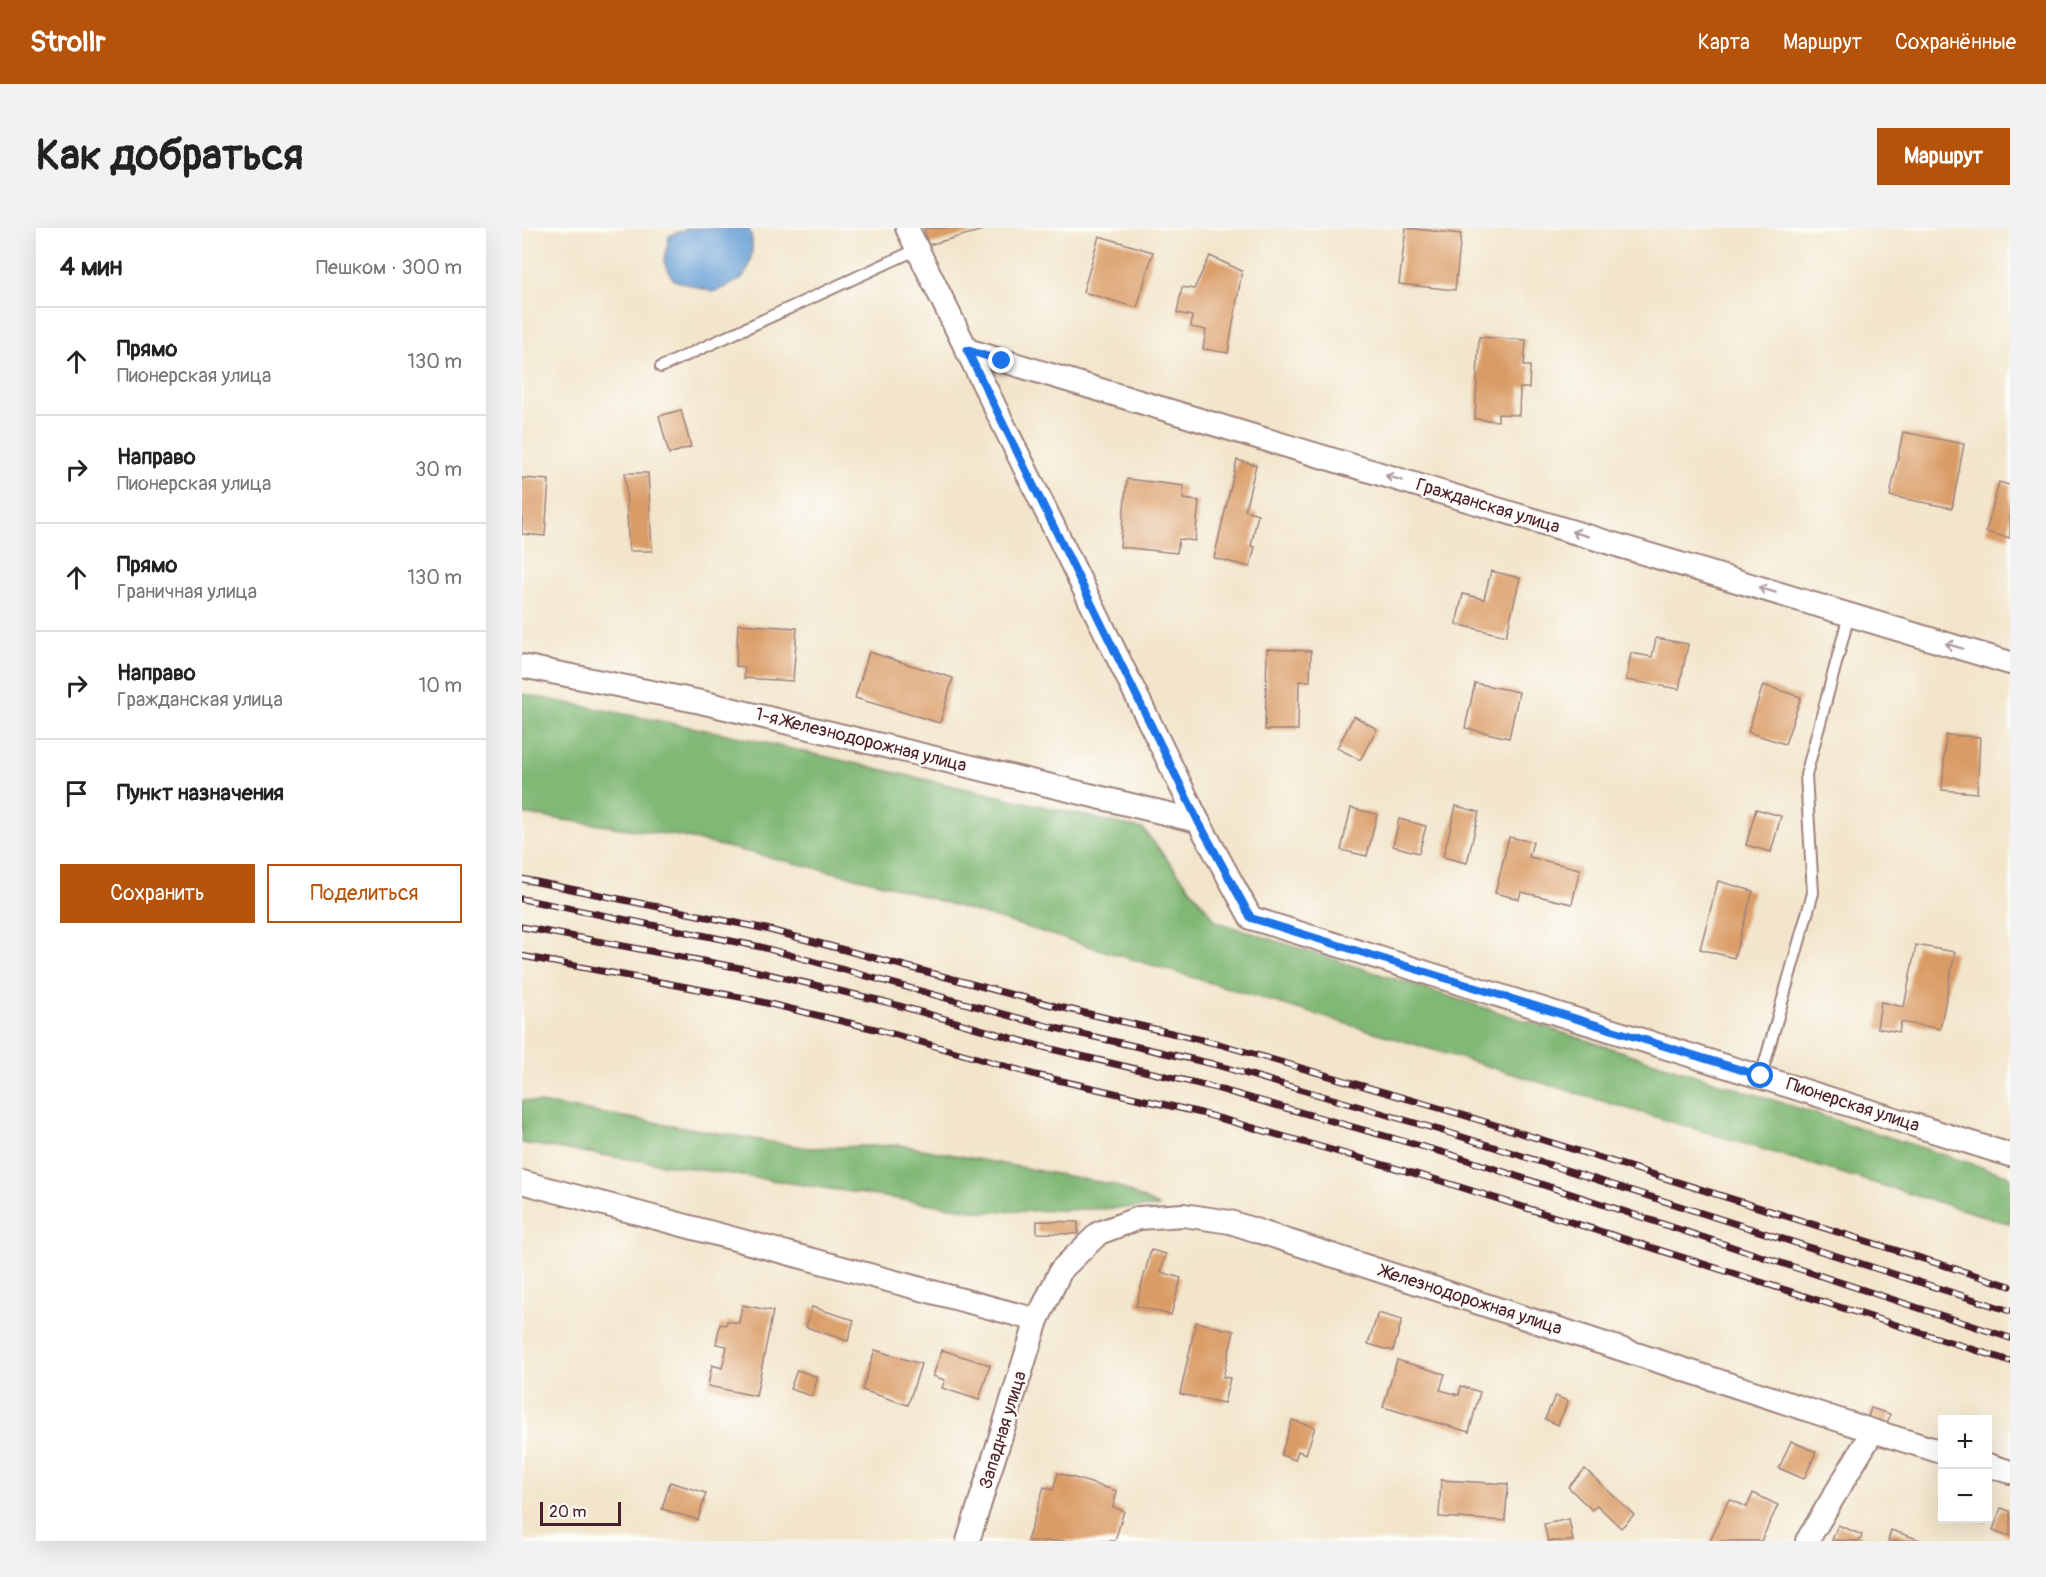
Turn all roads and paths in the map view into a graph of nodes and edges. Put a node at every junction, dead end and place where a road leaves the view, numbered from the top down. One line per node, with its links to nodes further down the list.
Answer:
1 (908, 228): 2 (street, Пионерская улица)
2 (918, 249): 3 (street, Пионерская улица); 4 (lane)
3 (967, 350): 5 (street, Гражданская улица, one-way to 3); 8 (street, Пионерская улица)
4 (661, 367)
5 (1849, 615): 6 (street, Гражданская улица, one-way to 5); 9 (lane)
6 (2010, 663)
7 (522, 666): 8 (street, 1-я Железнодорожная улица)
8 (1198, 821): 9 (street, Пионерская улица)
9 (1761, 1076): 10 (street, Пионерская улица)
10 (2010, 1155)
11 (522, 1182): 12 (street)
12 (1037, 1320): 13 (street, Железнодорожная улица); 17 (street, Западная улица)
13 (1873, 1431): 14 (street, Железнодорожная улица); 18 (street)
14 (1938, 1451)
15 (1992, 1466): 16 (street)
16 (2010, 1472)
17 (968, 1541)
18 (1808, 1541)

